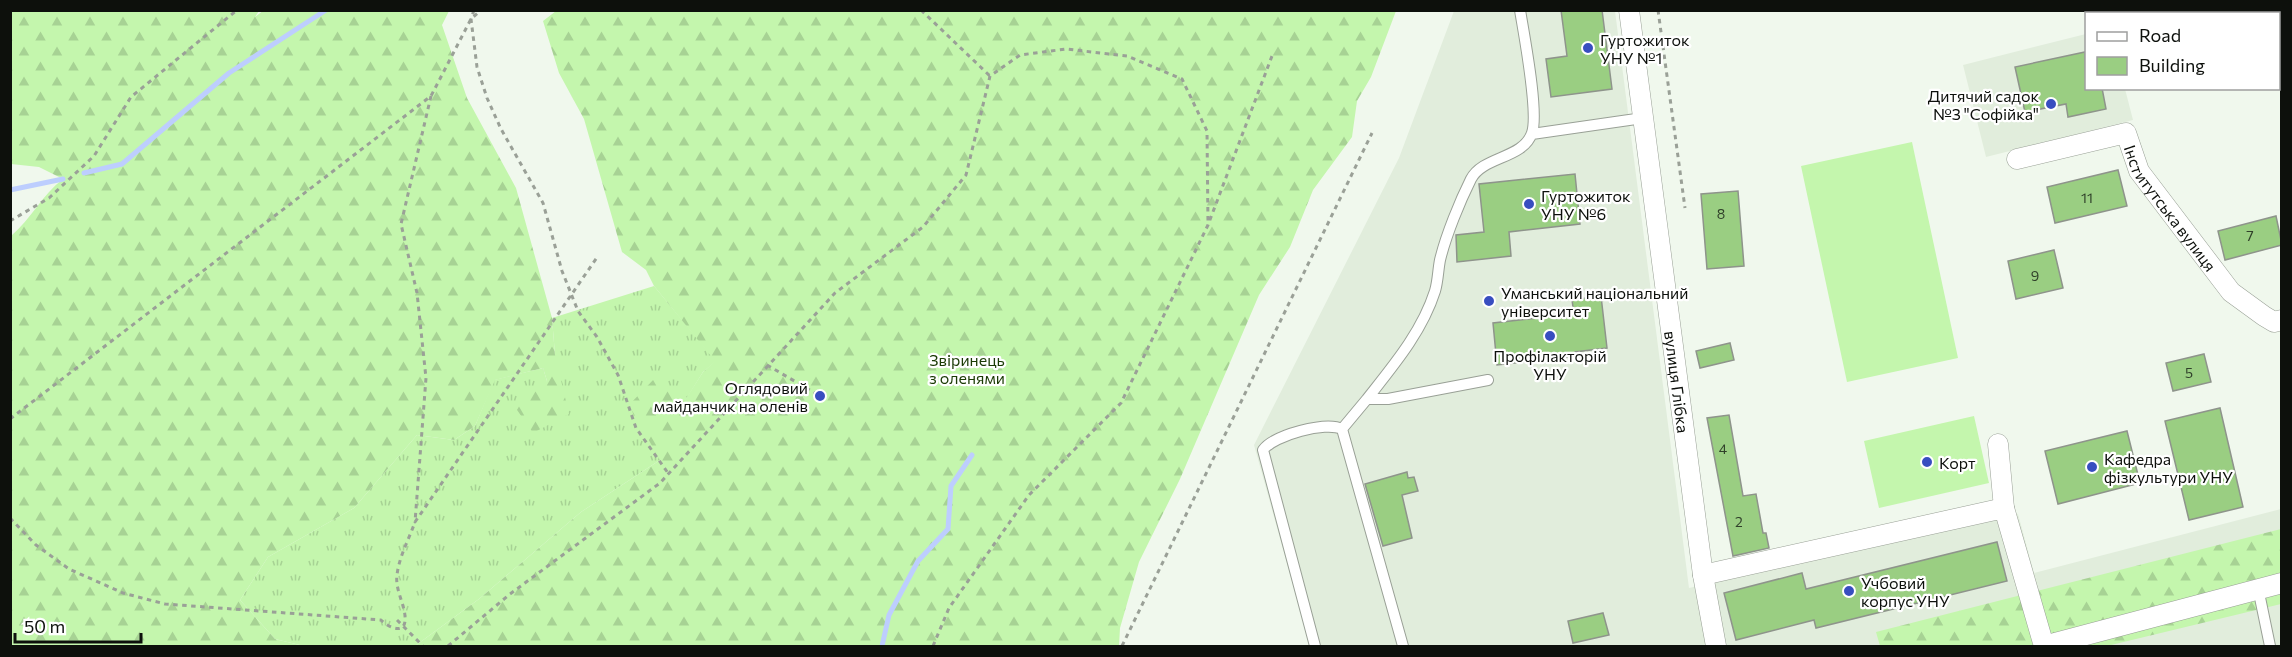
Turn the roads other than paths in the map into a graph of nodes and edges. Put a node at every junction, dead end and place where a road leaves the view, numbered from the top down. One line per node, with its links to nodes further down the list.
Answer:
1 (1520, 10): 4 (lane)
2 (1629, 10): 3 (street, вулиця Глібка)
3 (1643, 118): 4 (lane); 12 (street, вулиця Глібка)
4 (1532, 134): 8 (lane)
5 (2017, 159): 6 (street, Інститутська вулиця)
6 (2282, 320)
7 (1488, 380): 8 (lane)
8 (1367, 399): 9 (lane)
9 (1342, 429): 15 (lane); 16 (lane)
10 (1998, 444): 11 (street)
11 (2004, 508): 12 (street); 18 (street)
12 (1703, 575): 17 (street, вулиця Глібка)
13 (2282, 583): 14 (street)
14 (2258, 588): 18 (street); 19 (lane)
15 (1315, 646)
16 (1403, 646)
17 (1716, 646)
18 (2044, 646)
19 (2270, 646)

